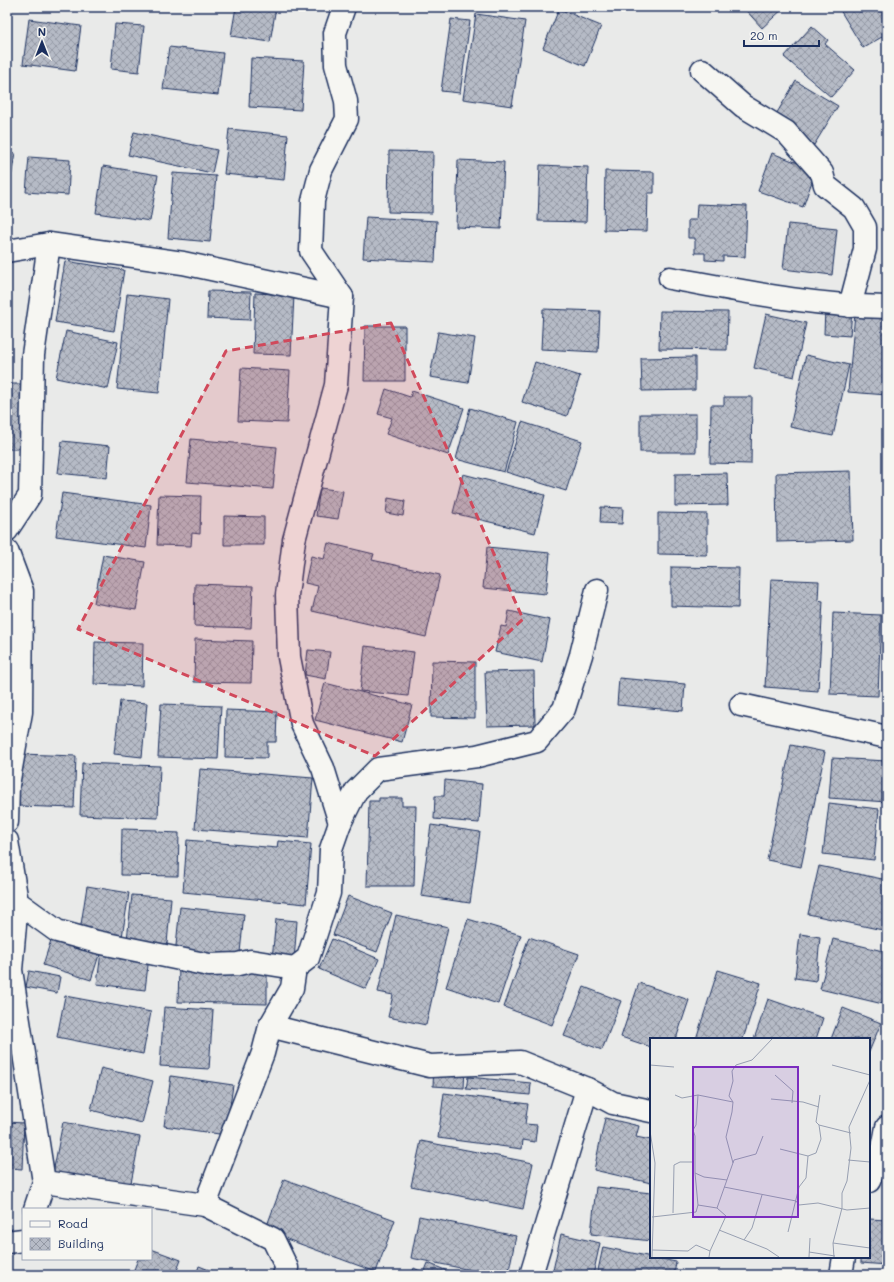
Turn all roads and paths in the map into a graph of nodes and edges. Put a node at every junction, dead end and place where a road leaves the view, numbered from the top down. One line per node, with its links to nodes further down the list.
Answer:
1 (344, 7): 6 (street)
2 (702, 70): 7 (street)
3 (49, 244): 4 (street); 6 (street); 9 (street)
4 (7, 251)
5 (670, 278): 7 (street)
6 (342, 297): 15 (street)
7 (850, 306): 8 (street)
8 (887, 307)
9 (7, 530)
10 (7, 551): 14 (street)
11 (597, 590): 15 (street)
12 (740, 705): 13 (street)
13 (887, 737)
14 (7, 815)
15 (340, 823): 18 (street)
16 (7, 841): 17 (street)
17 (17, 902): 18 (street); 24 (street)
18 (295, 968): 19 (street)
19 (270, 1026): 20 (street); 25 (street)
20 (587, 1089): 21 (street); 31 (street)
21 (650, 1111)
22 (882, 1144): 23 (street)
23 (870, 1178)
24 (44, 1182): 25 (street); 26 (street)
25 (205, 1204): 30 (street)
26 (35, 1208)
27 (22, 1240): 28 (street)
28 (7, 1242)
29 (844, 1258): 32 (street)
30 (284, 1275)
31 (531, 1275)
32 (840, 1275)

